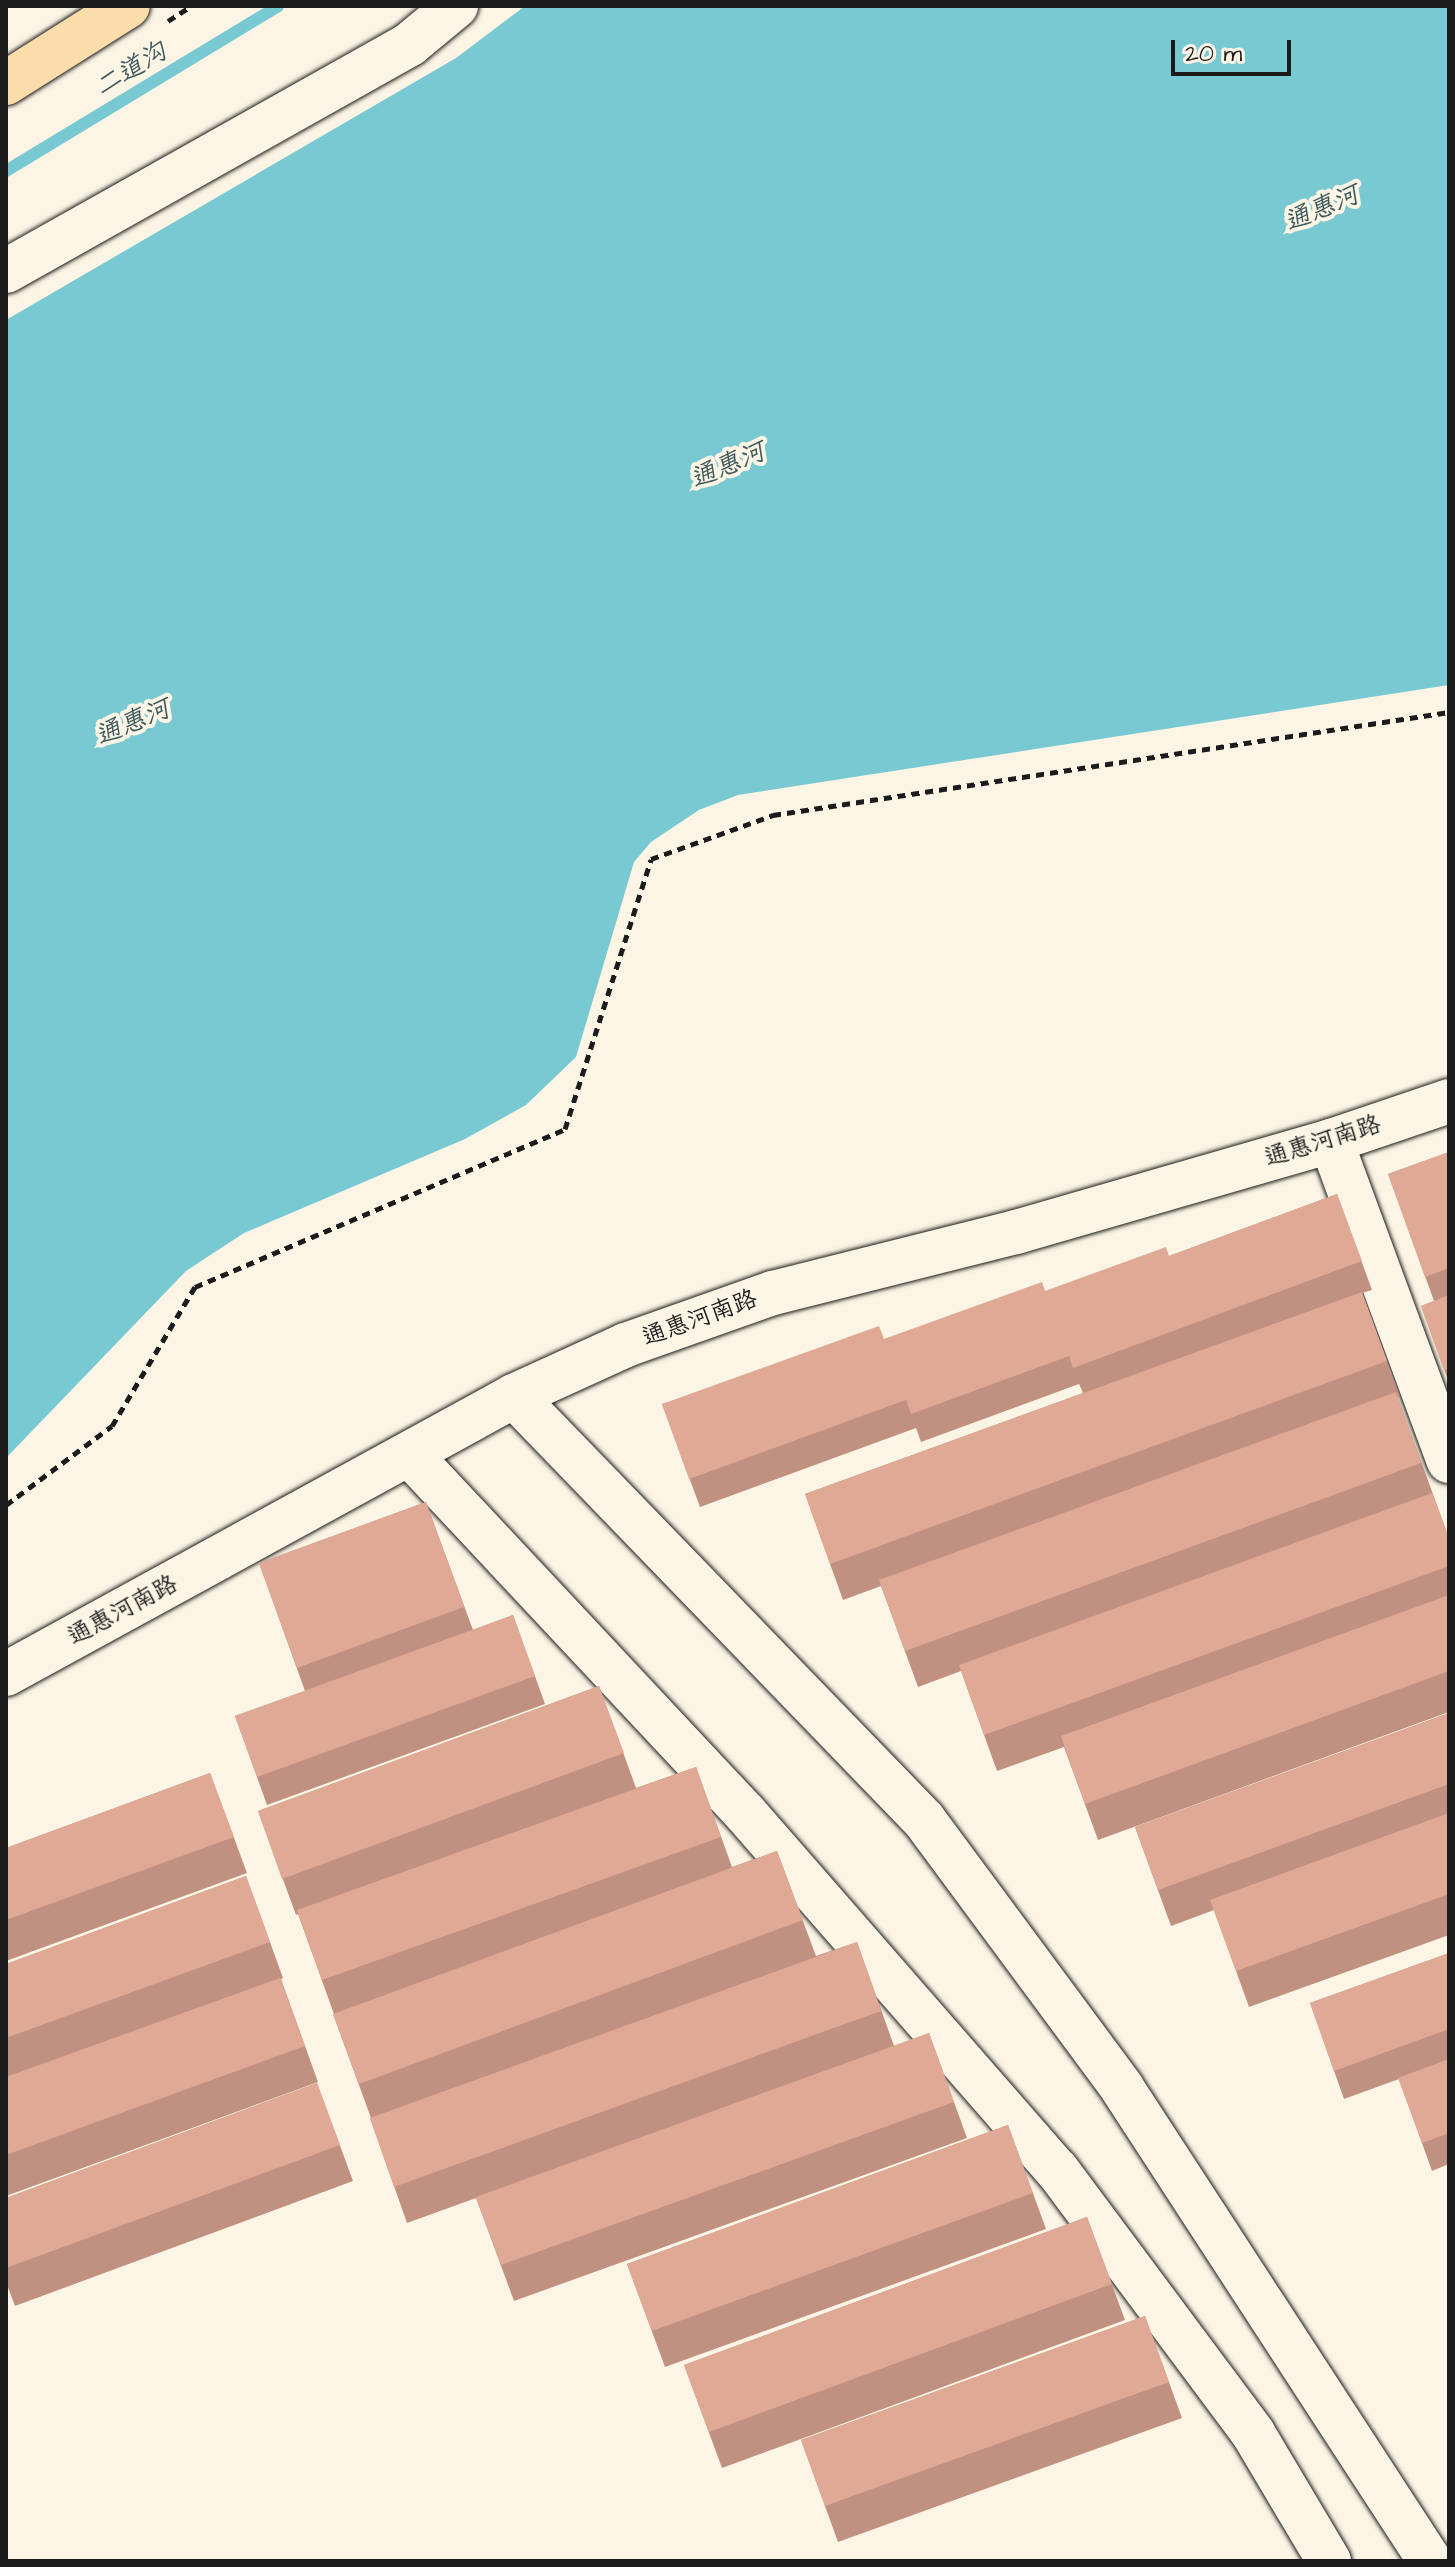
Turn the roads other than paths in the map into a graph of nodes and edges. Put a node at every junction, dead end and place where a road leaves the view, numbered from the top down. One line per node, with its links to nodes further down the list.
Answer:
1 (128, 6): 3 (main road)
2 (456, 6): 4 (street)
3 (6, 83)
4 (6, 271)
5 (1449, 1101): 6 (street, 通惠河南路)
6 (1331, 1141): 7 (street, 通惠河南路); 9 (street)
7 (514, 1396): 8 (street, 通惠河南路); 12 (street)
8 (411, 1456): 10 (street, 通惠河南路); 11 (street)
9 (1449, 1461)
10 (6, 1674)
11 (1329, 2561)
12 (1430, 2561)

